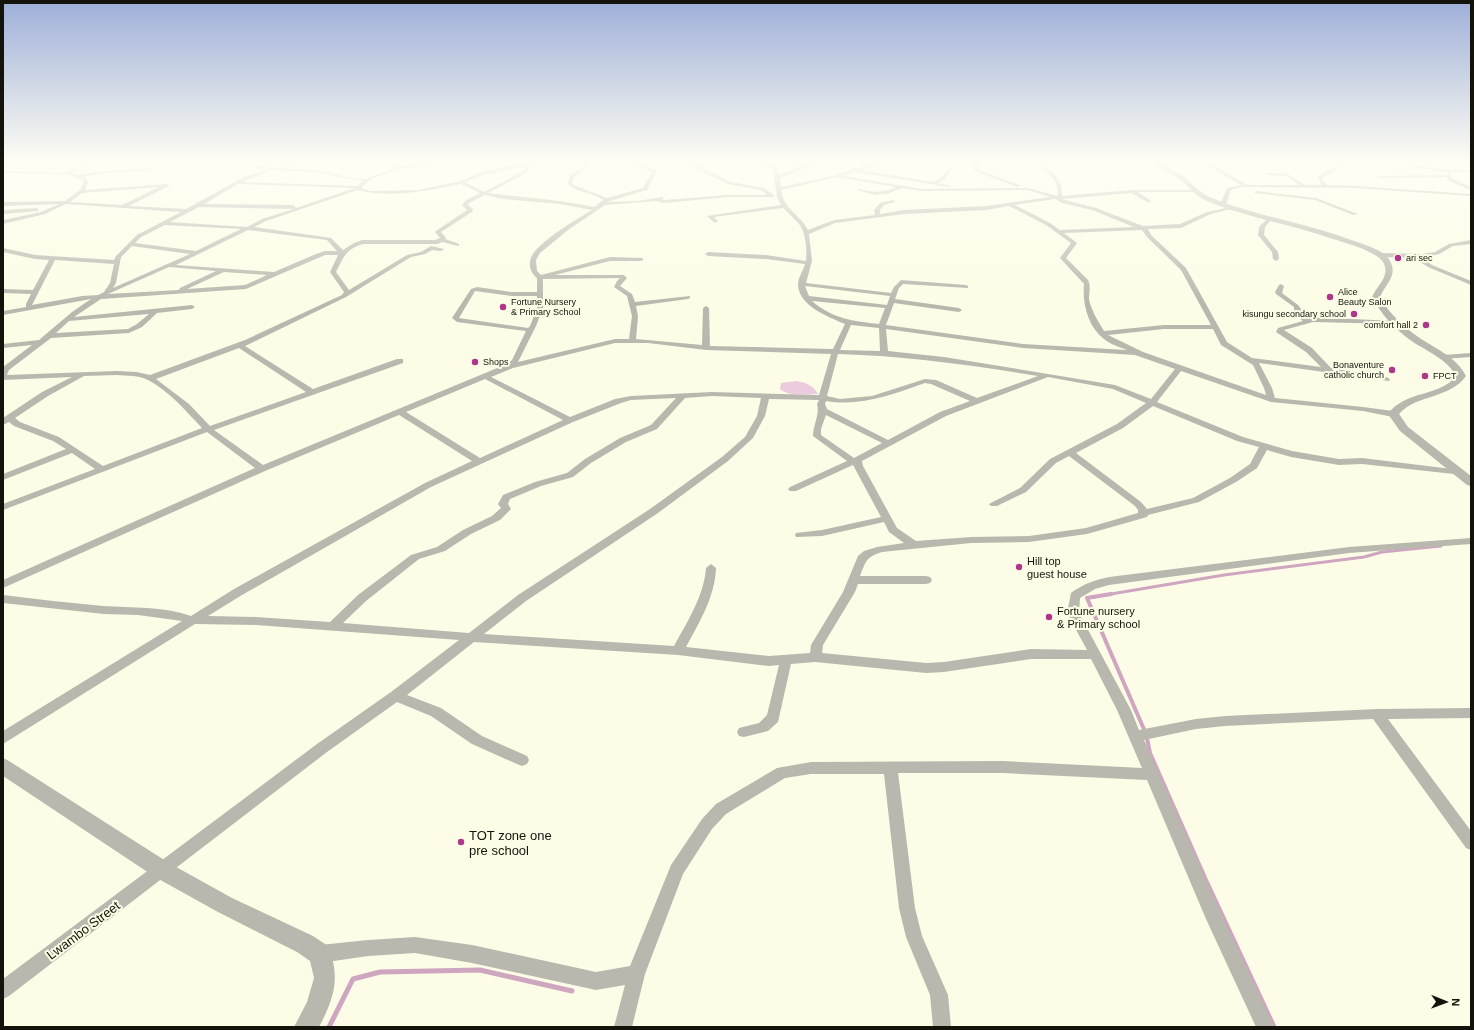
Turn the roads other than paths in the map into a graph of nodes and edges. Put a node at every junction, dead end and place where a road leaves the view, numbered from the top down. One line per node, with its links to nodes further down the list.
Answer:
1 (55, 208): 17 (street)
2 (139, 208): 18 (street)
3 (192, 208): 18 (street)
4 (297, 208): 26 (street)
5 (469, 208): 30 (street)
6 (591, 208): 16 (street)
7 (769, 208): 24 (street)
8 (786, 208): 29 (street)
9 (878, 208): 21 (street)
10 (979, 208): 21 (street)
11 (1017, 208): 28 (street)
12 (1090, 208): 27 (street)
13 (1221, 208): 27 (street)
14 (1233, 208): 22 (street)
15 (1340, 208): 20 (street)
16 (596, 209): 48 (street)
17 (52, 210): 19 (street); 23 (street)
18 (187, 211): 25 (street)
19 (3, 212)
20 (1355, 214)
21 (878, 215): 29 (street)
22 (1269, 219): 38 (street); 42 (street)
23 (3, 222)
24 (715, 222)
25 (165, 223): 26 (street); 32 (street)
26 (246, 229): 35 (street); 36 (street)
27 (1145, 229): 28 (street); 75 (street)
28 (1059, 232): 77 (street)
29 (806, 233): 44 (street)
30 (441, 240): 33 (street); 33 (street); 36 (street)
31 (1471, 242): 39 (street)
32 (130, 244): 35 (street); 43 (street)
33 (431, 248): 58 (street)
34 (3, 250): 40 (street)
35 (197, 253): 45 (street)
36 (342, 253): 47 (street); 58 (street)
37 (708, 254): 44 (street)
38 (1379, 255): 39 (street); 72 (street)
39 (1416, 256): 49 (street)
40 (53, 258): 43 (street); 54 (street)
41 (641, 259): 48 (street)
42 (1276, 259)
43 (115, 262): 56 (street)
44 (808, 263): 50 (street)
45 (169, 266): 46 (street); 56 (street)
46 (223, 270): 47 (street); 55 (street)
47 (275, 274): 55 (street)
48 (540, 277): 57 (street); 63 (street)
49 (1471, 283)
50 (801, 284): 61 (street); 62 (street)
51 (1281, 286): 71 (street)
52 (966, 287): 62 (street)
53 (3, 291): 54 (street)
54 (36, 292): 65 (street)
55 (176, 292): 60 (street)
56 (106, 293): 60 (street)
57 (540, 294): 76 (street); 76 (street)
58 (344, 296): 81 (street)
59 (688, 296): 63 (street)
60 (98, 298): 65 (street); 70 (street)
61 (806, 298): 62 (street); 73 (street)
62 (892, 301): 67 (street); 74 (street)
63 (632, 304): 79 (street)
64 (192, 307): 68 (street)
65 (37, 308): 69 (street)
66 (706, 308): 83 (street)
67 (959, 310)
68 (155, 312): 70 (street); 78 (street)
69 (3, 313)
70 (70, 319): 78 (street)
71 (1313, 320): 72 (street); 93 (street)
72 (1394, 322): 88 (street)
73 (849, 323): 74 (street); 84 (street)
74 (882, 326): 85 (street); 86 (street)
75 (1216, 328): 77 (street); 89 (street)
76 (530, 330): 91 (street)
77 (1102, 333): 86 (street)
78 (49, 336): 80 (street)
79 (632, 341): 83 (street); 91 (street)
80 (40, 342): 82 (street); 96 (street)
81 (239, 345): 98 (street); 100 (street)
82 (3, 346)
83 (706, 348): 84 (street)
84 (836, 352): 85 (street); 103 (street)
85 (884, 353): 95 (street)
86 (1140, 354): 92 (street)
87 (1471, 355): 88 (street)
88 (1443, 358): 109 (street)
89 (1248, 359): 93 (street); 104 (street)
90 (400, 361): 100 (street)
91 (510, 366): 97 (street)
92 (1179, 369): 104 (street); 106 (street)
93 (1329, 370): 99 (street)
94 (82, 375): 96 (street); 98 (street); 110 (street)
95 (1047, 375): 105 (street); 106 (street)
96 (3, 377)
97 (486, 377): 108 (street); 111 (street)
98 (150, 378): 112 (street)
99 (1386, 379)
100 (310, 391): 112 (street)
101 (683, 395): 102 (street); 111 (street); 138 (street)
102 (766, 396): 103 (street); 139 (street, Lwambo Street)
103 (823, 398): 105 (street); 107 (street)
104 (1271, 400): 109 (street)
105 (976, 401): 113 (street)
106 (1153, 402): 114 (street); 116 (street)
107 (823, 410): 113 (street); 118 (street)
108 (401, 413): 117 (street); 120 (street)
109 (1393, 414): 121 (street)
110 (6, 420): 115 (street)
111 (570, 420): 117 (street)
112 (208, 429): 119 (street); 120 (street)
113 (888, 443): 118 (street)
114 (1264, 447): 121 (street); 127 (street)
115 (73, 450): 119 (street); 122 (street)
116 (1071, 453): 125 (street); 127 (street)
117 (478, 461): 137 (street)
118 (855, 461): 124 (street); 128 (street)
119 (102, 469): 126 (street)
120 (262, 469): 135 (street)
121 (1460, 473): 123 (street)
122 (3, 477)
123 (1471, 482)
124 (793, 489)
125 (994, 504)
126 (3, 507)
127 (1144, 513): 131 (street)
128 (886, 519): 129 (street); 131 (street)
129 (800, 535)
130 (1471, 541): 141 (street)
131 (915, 545): 133 (street)
132 (711, 568): 140 (street)
133 (853, 580): 134 (street); 142 (street)
134 (926, 580)
135 (3, 584)
136 (3, 599): 137 (street)
137 (192, 620): 138 (street); 149 (street)
138 (332, 627): 139 (street)
139 (475, 636): 140 (street); 144 (street, Lwambo Street)
140 (678, 651): 143 (street)
141 (1095, 655): 142 (street); 148 (street)
142 (815, 657): 143 (street)
143 (786, 660): 147 (street)
144 (396, 696): 150 (street); 155 (street, Lwambo Street)
145 (1471, 713): 146 (street)
146 (1377, 714): 148 (street); 154 (street)
147 (744, 732)
148 (1135, 736): 153 (street)
149 (3, 738)
150 (522, 760)
151 (3, 766): 155 (street)
152 (890, 768): 153 (street); 157 (street); 161 (street)
153 (1152, 774): 162 (street)
154 (1471, 843)
155 (162, 870): 156 (street); 158 (street, Lwambo Street)
156 (320, 954): 157 (street); 159 (street)
157 (636, 974): 160 (street)
158 (3, 990)
159 (306, 1027)
160 (623, 1027)
161 (942, 1027)
162 (1265, 1027)

